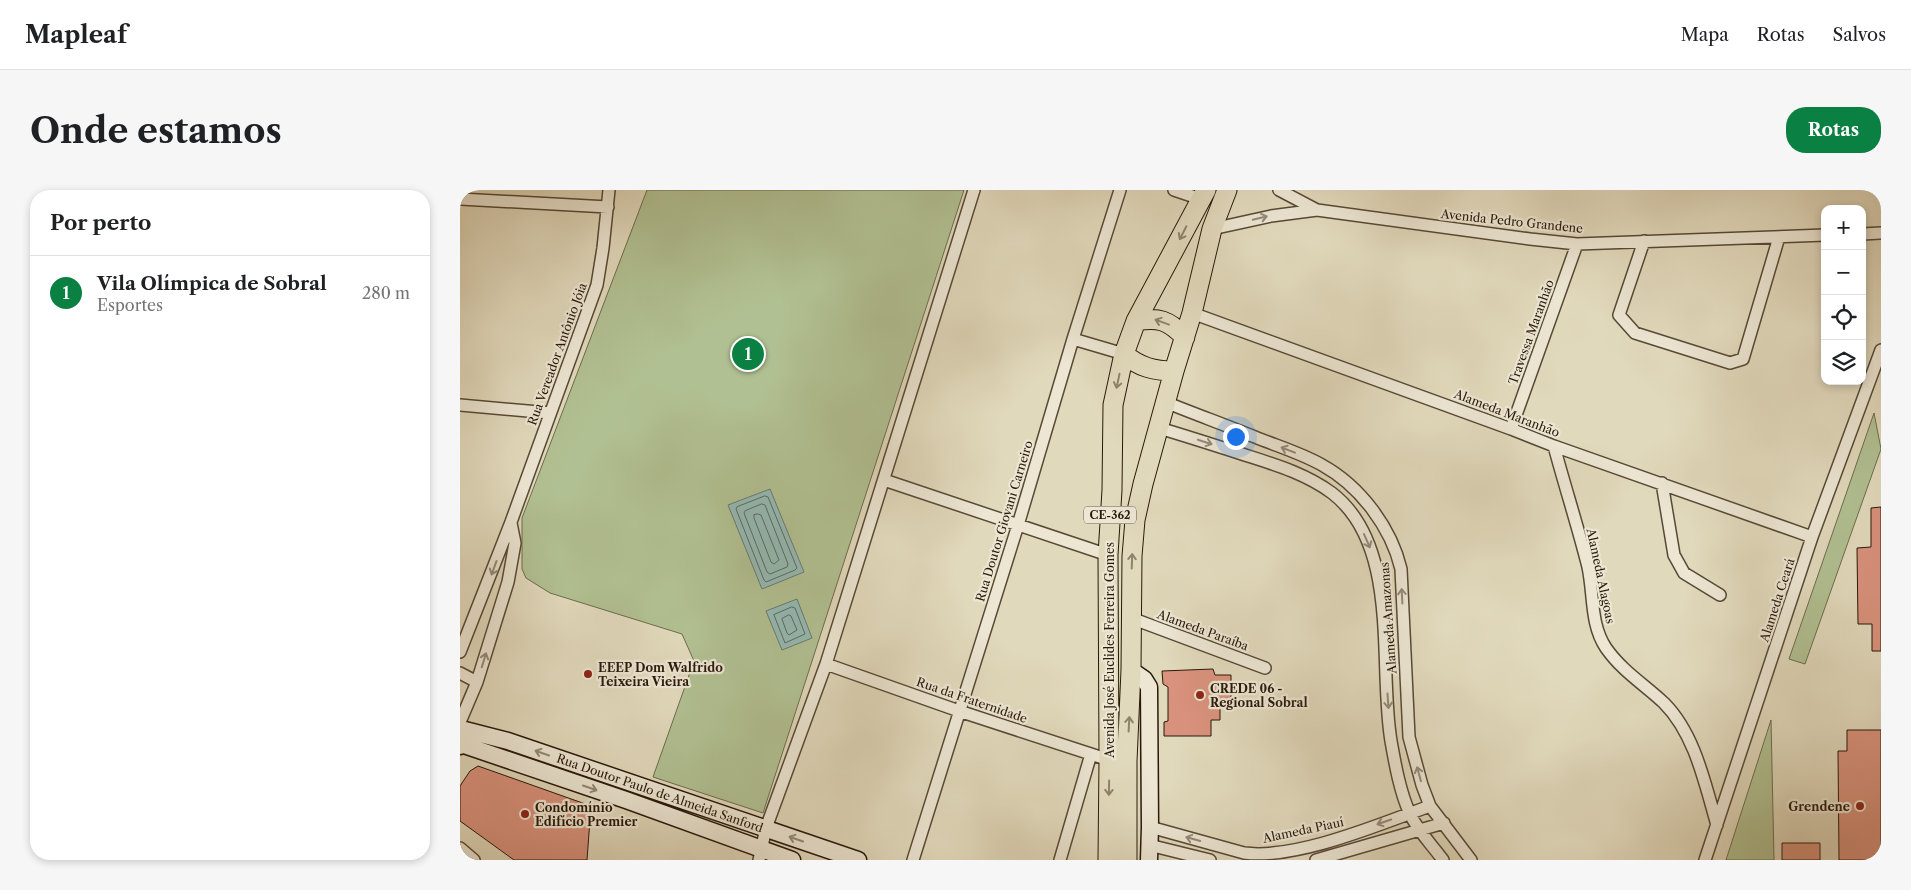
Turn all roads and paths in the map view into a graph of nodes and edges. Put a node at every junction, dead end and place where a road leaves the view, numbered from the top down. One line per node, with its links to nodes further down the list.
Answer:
1 (609, 190): 9 (street, Rua Vereador Antônio Jóia)
2 (974, 190): 33 (street)
3 (1120, 190): 21 (street, Rua Doutor Giovani Carneiro)
4 (1174, 190): 7 (street)
5 (1227, 190): 11 (main road, Avenida José Euclides Ferreira Gomes / CE-362)
6 (1279, 190): 10 (street, Avenida Pedro Grandene)
7 (1203, 194): 19 (main road, Avenida José Euclides Ferreira Gomes / CE-362, one-way to 19)
8 (460, 199): 9 (street)
9 (608, 207): 27 (street, Rua Vereador Antônio Jóia)
10 (1317, 210): 11 (street, Avenida Pedro Grandene, one-way to 10); 17 (street, Avenida Pedro Grandene)
11 (1212, 229): 18 (main road, Avenida José Euclides Ferreira Gomes / CE-362)
12 (1881, 233): 13 (street)
13 (1866, 234)
14 (1821, 235): 15 (street, Avenida Pedro Grandene)
15 (1779, 237): 16 (street, Avenida Pedro Grandene); 16 (street)
16 (1644, 241): 17 (street, Avenida Pedro Grandene)
17 (1577, 244): 29 (street, Travessa Maranhão)
18 (1192, 313): 20 (main road, Avenida José Euclides Ferreira Gomes / CE-362); 29 (street, Alameda Maranhão)
19 (1136, 322): 20 (main road, one-way to 19); 23 (main road, Avenida José Euclides Ferreira Gomes / CE-362)
20 (1185, 336): 24 (main road, Avenida José Euclides Ferreira Gomes / CE-362)
21 (1073, 339): 23 (street); 38 (street, Rua Doutor Giovani Carneiro)
22 (1881, 350): 39 (street, Alameda Ceará)
23 (1124, 354): 24 (main road); 40 (main road, Avenida José Euclides Ferreira Gomes / CE-362, one-way to 40)
24 (1174, 371): 25 (main road, Avenida José Euclides Ferreira Gomes / CE-362)
25 (1166, 402): 28 (main road, Avenida José Euclides Ferreira Gomes / CE-362); 31 (street, Alameda Amazonas, one-way to 25)
26 (460, 405): 27 (street)
27 (550, 413): 37 (street, Rua Vereador Antônio Jóia)
28 (1159, 428): 32 (street, Alameda Amazonas, one-way to 32); 42 (main road, Avenida José Euclides Ferreira Gomes / CE-362, one-way to 28)
29 (1511, 429): 30 (street, Alameda Maranhão)
30 (1554, 446): 34 (street, Alameda Maranhão); 58 (street, Alameda Alagoas)
31 (1322, 465): 32 (street); 35 (street, Alameda Amazonas)
32 (1308, 478): 36 (street, Alameda Amazonas)
33 (884, 480): 38 (street); 46 (street)
34 (1662, 483): 39 (street, Alameda Maranhão); 41 (street)
35 (1364, 501): 36 (street); 43 (street, Alameda Amazonas, one-way to 35)
36 (1349, 511): 44 (street, Alameda Amazonas, one-way to 44)
37 (511, 522): 45 (street, Rua Vereador Antônio Jóia, one-way to 45); 50 (street, Rua Vereador Antônio Jóia, one-way to 37)
38 (1018, 525): 40 (street); 51 (street, Rua Doutor Giovani Carneiro)
39 (1812, 538): 58 (street, Alameda Ceará)
40 (1108, 555): 54 (main road, Avenida José Euclides Ferreira Gomes / CE-362)
41 (1720, 596)
42 (1131, 618): 47 (street, Alameda Paraíba); 48 (main road, Avenida José Euclides Ferreira Gomes / CE-362)
43 (1404, 630): 44 (street); 55 (street, Alameda Amazonas, one-way to 43)
44 (1383, 631): 56 (street, Alameda Amazonas, one-way to 56)
45 (460, 652)
46 (826, 664): 51 (street, Rua da Fraternidade); 60 (street)
47 (1265, 668)
48 (1131, 670): 59 (street); 71 (main road, Avenida José Euclides Ferreira Gomes / CE-362, one-way to 48)
49 (460, 673): 50 (street)
50 (477, 682): 52 (street, Rua Vereador Antônio Jóia)
51 (960, 711): 53 (street, Rua da Fraternidade); 68 (street, Rua Doutor Giovani Carneiro)
52 (460, 736): 60 (street, Rua Doutor Paulo de Almeida Sanford, one-way to 52); 64 (street, Rua Doutor Paulo de Almeida Sanford, one-way to 64)
53 (1091, 754): 54 (street, Rua da Fraternidade); 69 (street)
54 (1109, 760): 70 (main road, Avenida José Euclides Ferreira Gomes / CE-362, one-way to 70)
55 (1430, 806): 56 (street, Alameda Piauí); 57 (street, Alameda Amazonas)
56 (1410, 813): 59 (street, Alameda Piauí, one-way to 59); 61 (street, Alameda Amazonas)
57 (1444, 824): 61 (street); 75 (street, Alameda Amazonas)
58 (1717, 825): 76 (street, Alameda Ceará)
59 (1150, 827): 63 (street)
60 (766, 828): 64 (street); 67 (street, Rua Doutor Paulo de Almeida Sanford, one-way to 60)
61 (1419, 830): 73 (street); 74 (street, Alameda Amazonas)
62 (460, 848): 65 (street)
63 (1149, 852): 72 (street)
64 (761, 855): 66 (street, Rua Doutor Paulo de Almeida Sanford)
65 (474, 860)
66 (792, 860)
67 (858, 860)
68 (913, 860)
69 (1060, 860)
70 (1108, 860)
71 (1127, 860)
72 (1210, 860)
73 (1316, 860)
74 (1443, 860)
75 (1471, 860)
76 (1705, 860)

